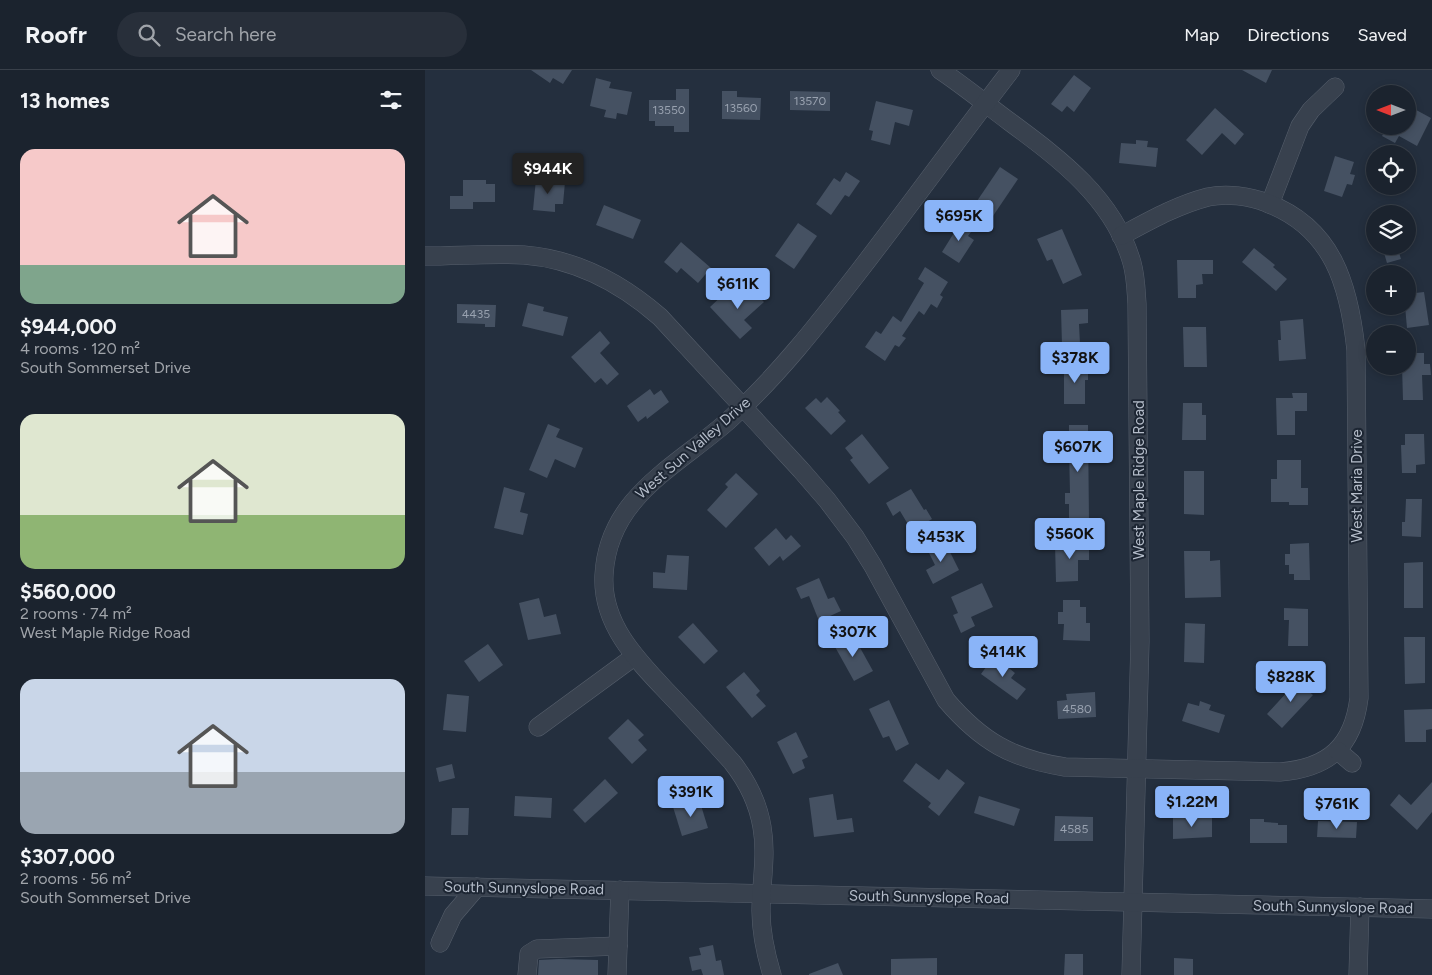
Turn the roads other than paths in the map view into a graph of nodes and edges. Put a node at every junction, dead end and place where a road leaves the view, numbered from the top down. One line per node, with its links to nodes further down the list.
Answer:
1 (940, 70): 4 (street, West Maple Ridge Road)
2 (1011, 70): 4 (street, West Sun Valley Drive)
3 (1335, 87): 5 (street)
4 (985, 104): 6 (street, West Maple Ridge Road); 8 (street, West Sun Valley Drive)
5 (1270, 204): 6 (street, West Maria Drive); 11 (street, West Maria Drive)
6 (1121, 236): 13 (street, West Maple Ridge Road)
7 (425, 256): 8 (street, West Maria Drive)
8 (742, 407): 9 (street, West Sun Valley Drive); 13 (street, West Maria Drive)
9 (635, 656): 10 (street); 17 (street, West Sun Valley Drive)
10 (538, 727)
11 (1338, 751): 12 (street); 13 (street, West Maria Drive)
12 (1352, 763)
13 (1137, 768): 18 (street, West Maple Ridge Road)
14 (425, 886): 15 (street, South Sunnyslope Road)
15 (477, 887): 16 (street, South Sunnyslope Road); 21 (street)
16 (620, 890): 17 (street, South Sunnyslope Road); 22 (street)
17 (761, 893): 18 (street, South Sunnyslope Road); 25 (street, West Sun Valley Drive)
18 (1133, 902): 19 (street, South Sunnyslope Road); 26 (street, West Maple Ridge Road)
19 (1361, 907): 20 (street, South Sunnyslope Road); 27 (street)
20 (1432, 909)
21 (440, 943)
22 (618, 946): 23 (street); 24 (street)
23 (527, 975)
24 (617, 975)
25 (772, 975)
26 (1131, 975)
27 (1358, 975)

